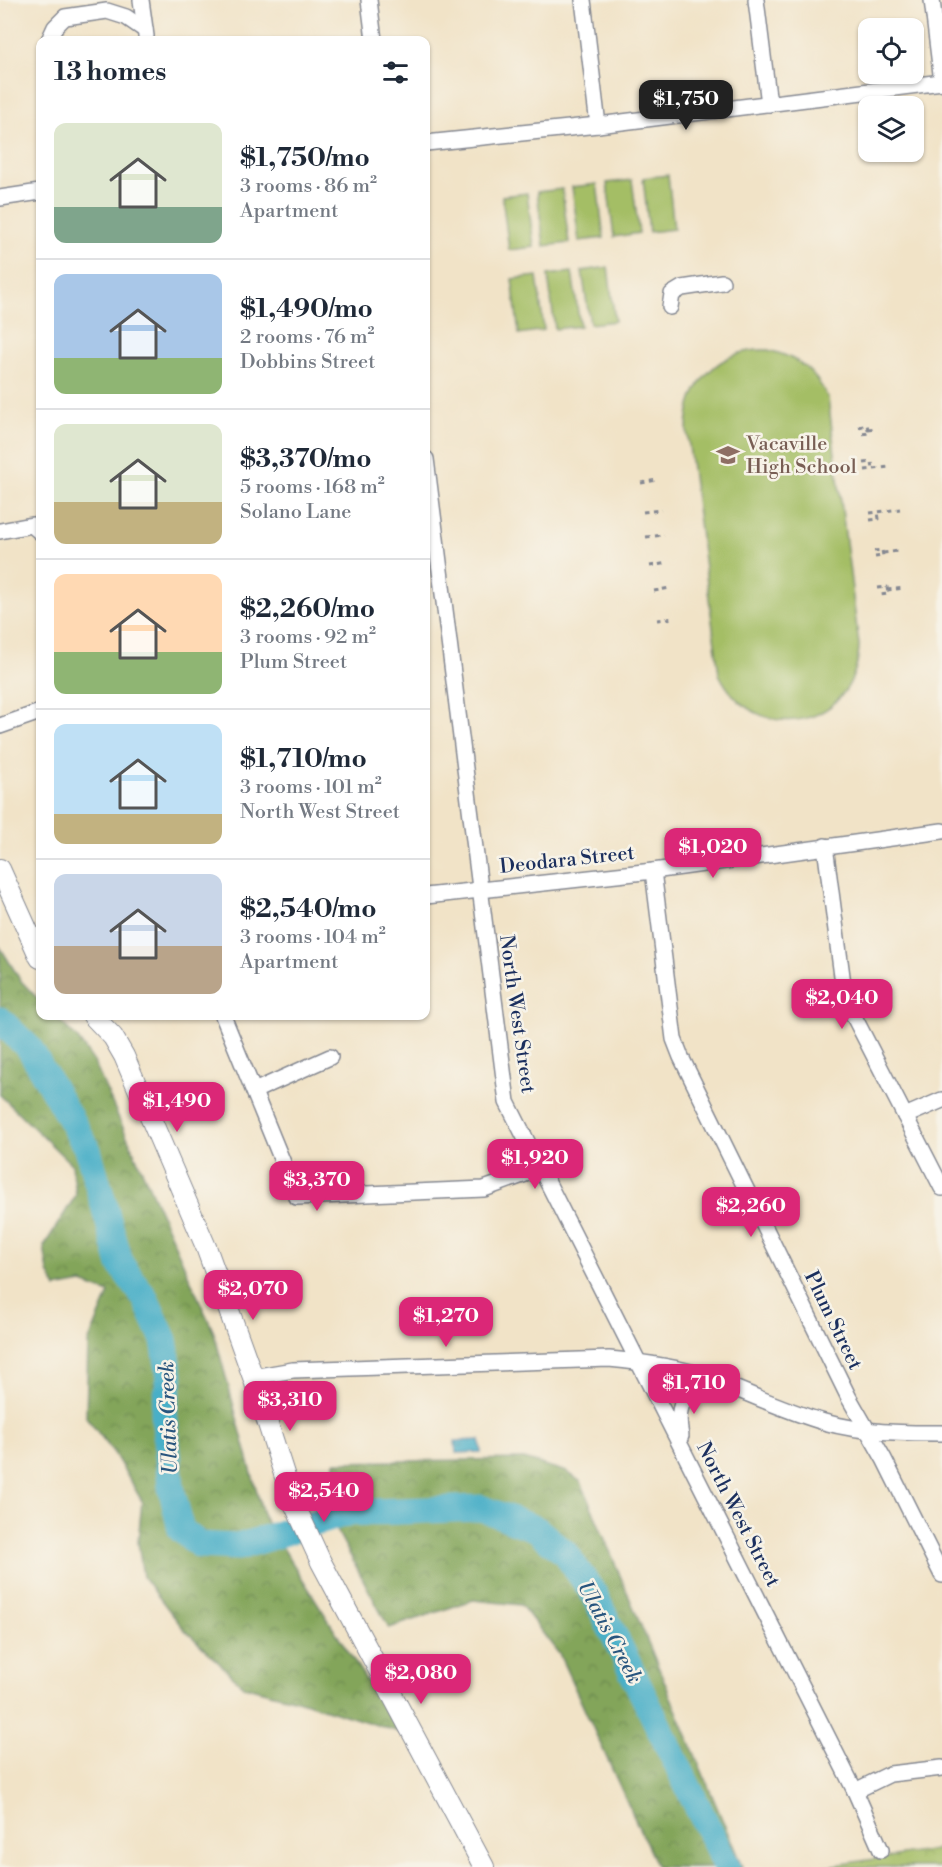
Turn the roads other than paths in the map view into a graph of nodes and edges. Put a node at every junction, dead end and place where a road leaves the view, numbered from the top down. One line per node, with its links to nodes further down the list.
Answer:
1 (141, 0): 6 (street)
2 (369, 0): 8 (street)
3 (583, 0): 11 (street)
4 (756, 0): 10 (street)
5 (932, 0): 9 (street)
6 (146, 35): 7 (street)
7 (51, 36)
8 (374, 36)
9 (942, 82): 10 (street)
10 (769, 104): 11 (street)
11 (598, 125): 12 (street)
12 (430, 143)
13 (36, 193): 14 (street)
14 (0, 198)
15 (722, 282): 16 (street)
16 (670, 308)
17 (430, 490): 26 (street, North West Street)
18 (36, 528): 19 (street)
19 (0, 531)
20 (36, 713): 21 (street)
21 (0, 726)
22 (942, 831): 23 (street, Deodara Street)
23 (825, 846): 25 (street, Deodara Street); 34 (street)
24 (0, 869): 28 (main road)
25 (653, 871): 26 (street, Deodara Street); 40 (street, Plum Street)
26 (481, 889): 27 (street, Deodara Street); 35 (street, North West Street)
27 (430, 895)
28 (36, 949)
29 (97, 1020): 39 (main road)
30 (225, 1020): 32 (street)
31 (330, 1057): 32 (street)
32 (254, 1091): 35 (street)
33 (942, 1100): 34 (street)
34 (905, 1116): 36 (street)
35 (542, 1168): 37 (street, North West Street)
36 (942, 1188)
37 (641, 1362): 38 (street); 39 (street); 42 (street, North West Street)
38 (701, 1375): 40 (street); 42 (street)
39 (253, 1377): 47 (main road)
40 (868, 1431): 41 (street); 43 (street, Plum Street)
41 (942, 1433)
42 (684, 1453): 45 (street, North West Street)
43 (942, 1575)
44 (942, 1768): 45 (street)
45 (855, 1791): 46 (street, North West Street)
46 (881, 1850)
47 (484, 1867)

